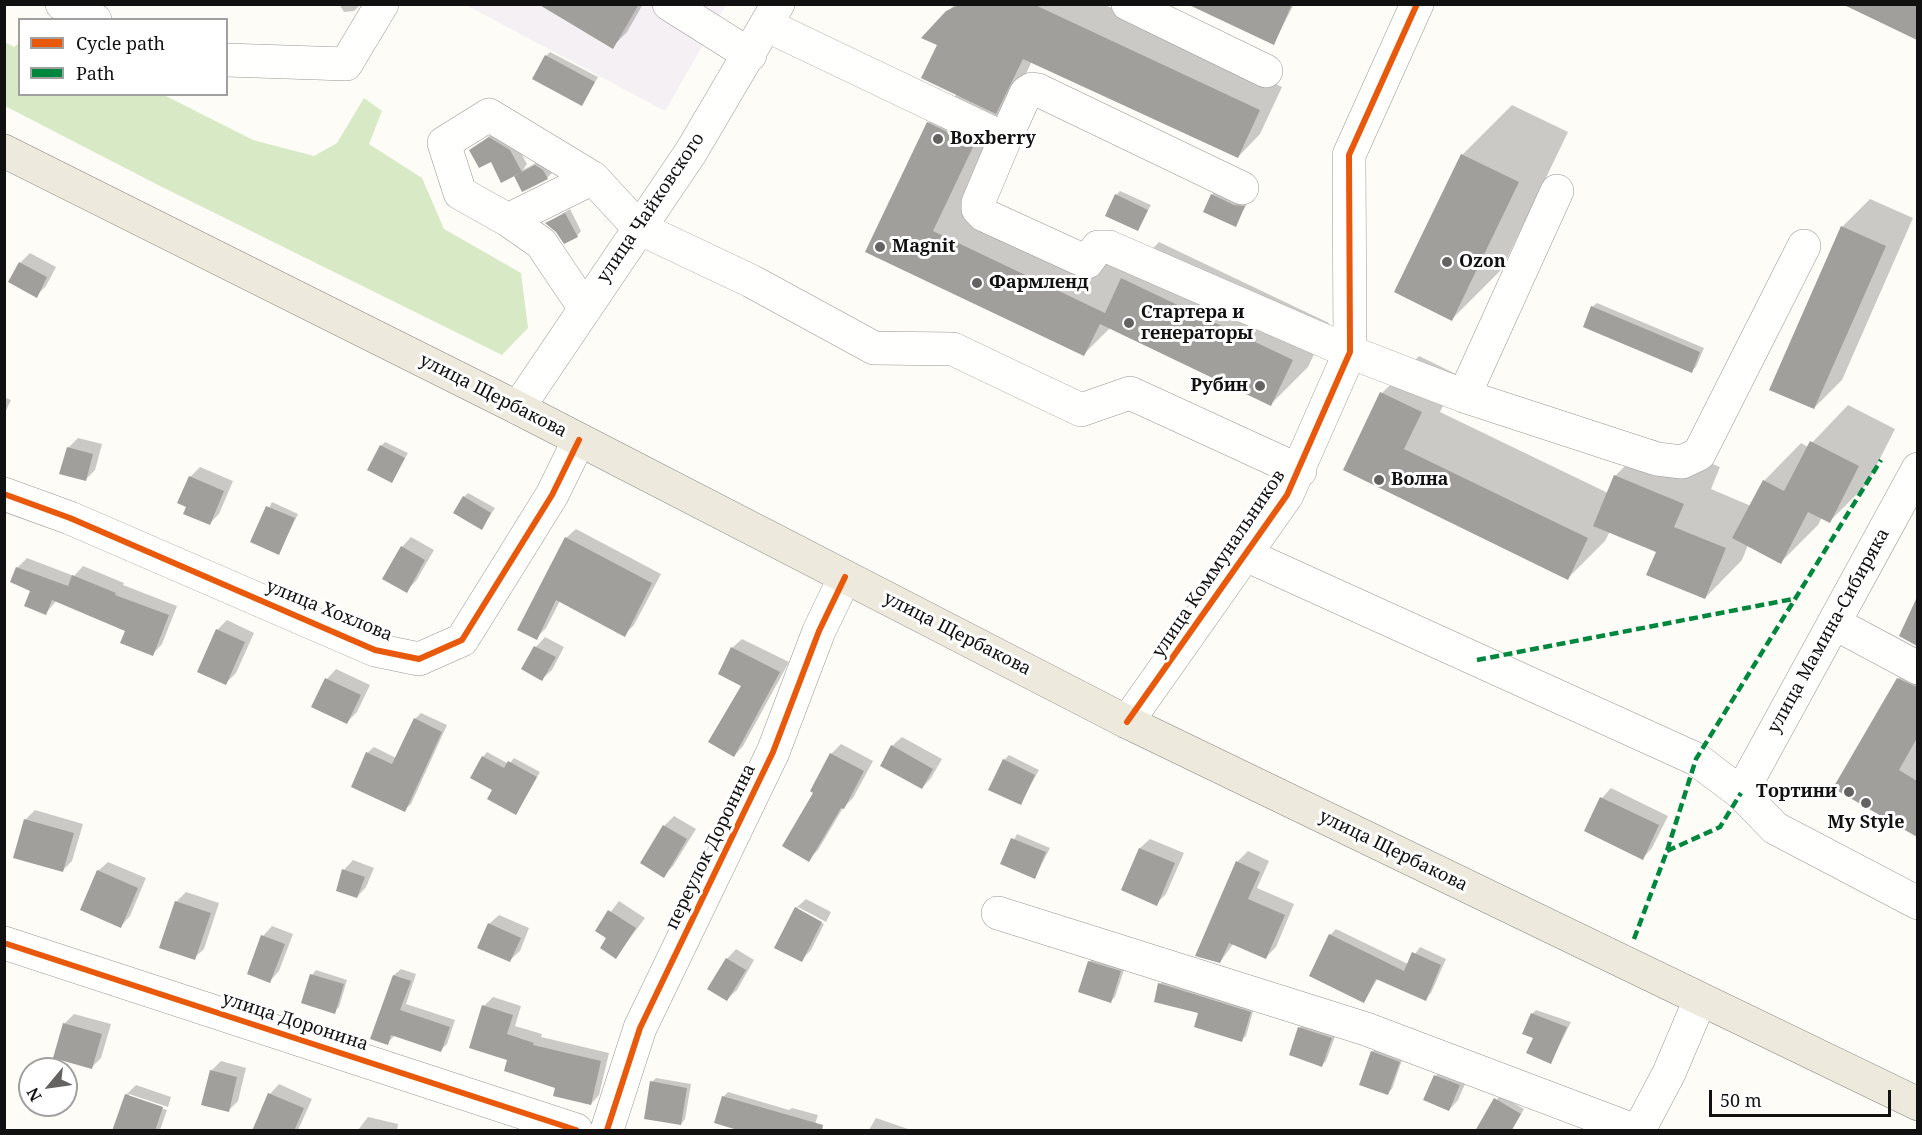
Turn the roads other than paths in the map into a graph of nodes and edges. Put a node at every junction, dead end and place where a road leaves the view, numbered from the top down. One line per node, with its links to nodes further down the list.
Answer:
1 (62, 4): 7 (street)
2 (382, 4): 9 (street)
3 (1128, 4): 10 (street)
4 (1417, 4): 20 (street, улица Коммунальников)
5 (681, 8): 8 (street)
6 (772, 15): 8 (street, улица Чайковского); 11 (street)
7 (91, 18)
8 (750, 55): 17 (street, улица Чайковского)
9 (228, 60)
10 (1266, 71)
11 (1005, 139): 14 (street); 20 (street)
12 (4, 150): 22 (main road, улица Щербакова)
13 (593, 178): 16 (street); 16 (street); 17 (street)
14 (1242, 188)
15 (1557, 191): 21 (street)
16 (508, 220): 19 (street)
17 (639, 228): 19 (street, улица Чайковского); 25 (street)
18 (1804, 246): 21 (street)
19 (584, 307): 22 (street, улица Чайковского)
20 (1350, 352): 21 (street); 25 (street, улица Коммунальников)
21 (1464, 396)
22 (518, 408): 23 (main road, улица Щербакова)
23 (579, 440): 26 (street, улица Хохлова); 28 (main road, улица Щербакова)
24 (1917, 469): 29 (street, улица Мамина-Сибиряка)
25 (1300, 471): 27 (street, улица Коммунальников)
26 (4, 494)
27 (1246, 555): 31 (street, улица Коммунальников); 32 (street)
28 (845, 577): 31 (main road, улица Щербакова); 39 (street, переулок Доронина)
29 (1834, 623): 30 (street); 32 (street, улица Мамина-Сибиряка)
30 (1917, 668)
31 (1127, 722): 36 (main road, улица Щербакова)
32 (1741, 794): 33 (street)
33 (1917, 903)
34 (998, 913): 40 (street)
35 (4, 943): 38 (street, улица Доронина)
36 (1700, 1000): 37 (main road, улица Щербакова); 41 (street)
37 (1917, 1104)
38 (576, 1131)
39 (607, 1131)
40 (1633, 1131)
41 (1639, 1131)

